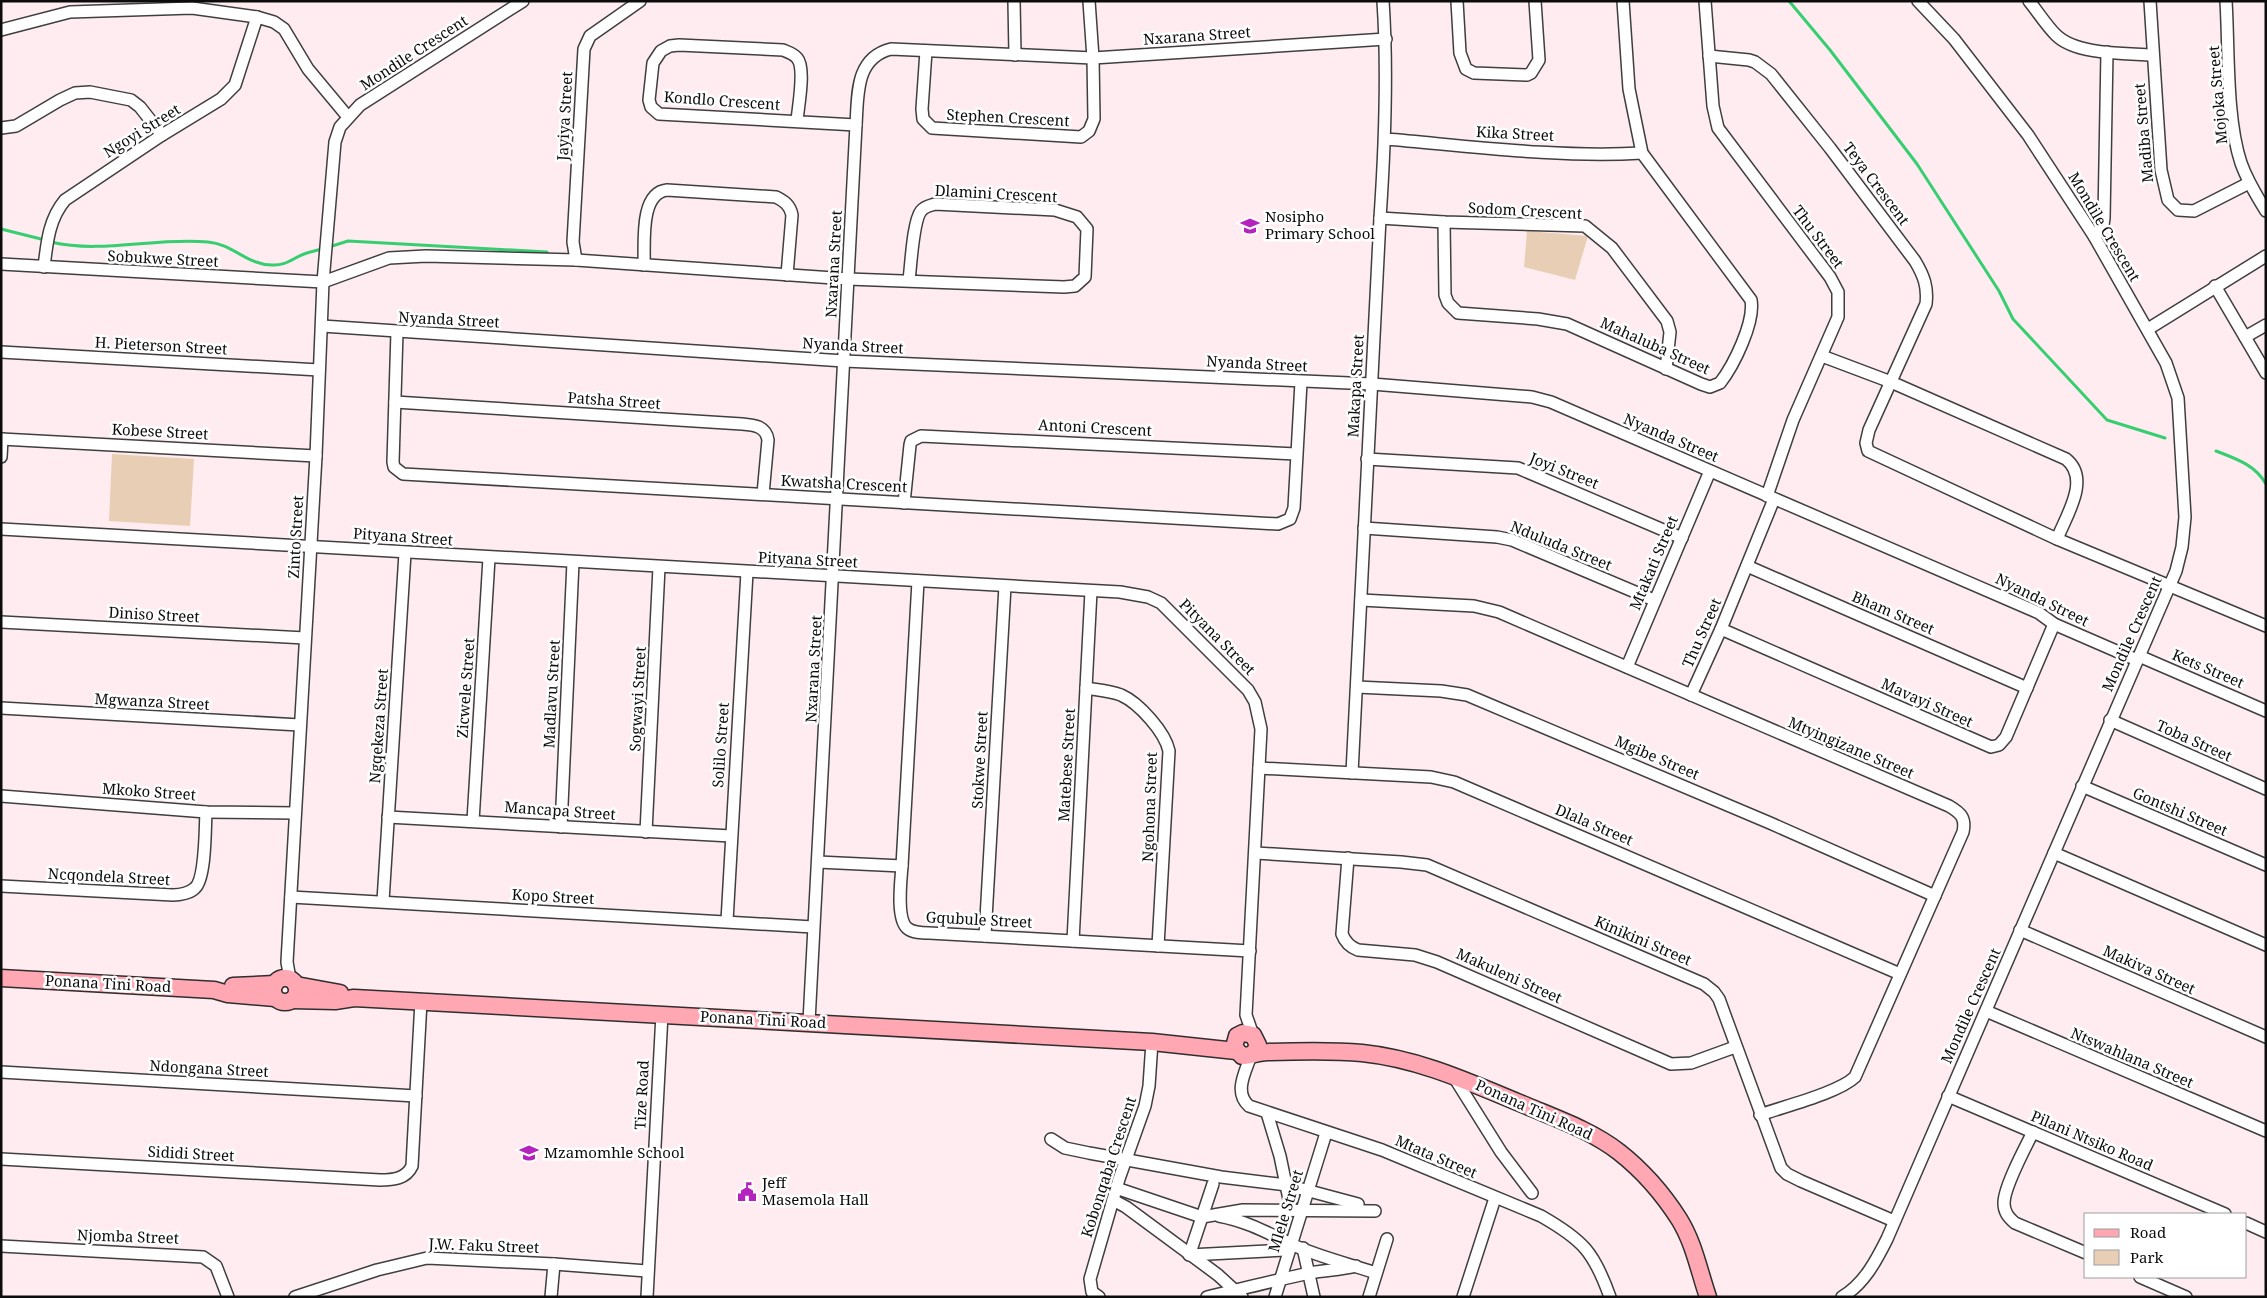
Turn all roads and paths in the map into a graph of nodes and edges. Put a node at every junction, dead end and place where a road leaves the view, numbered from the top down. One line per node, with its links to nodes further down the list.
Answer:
1 (523, 1): 23 (street, Mondile Crescent)
2 (640, 1): 36 (street, Jayiya Street)
3 (1014, 1): 19 (street)
4 (1089, 1): 22 (street, Stephen Crescent)
5 (1383, 1): 16 (street, Makapa Street)
6 (1457, 1): 7 (street)
7 (1536, 1)
8 (1623, 1): 29 (street, Mahaluba Street)
9 (1705, 1): 21 (street, Thu Street)
10 (2029, 1): 18 (street)
11 (2150, 1): 20 (street, Madiba Street)
12 (2226, 1): 30 (street, Mojoka Street)
13 (1919, 2): 34 (street, Mondile Crescent)
14 (257, 17): 15 (street); 23 (street); 27 (street, Ngoyi Street)
15 (1, 30)
16 (1386, 39): 22 (street, Nxarana Street); 28 (street, Makapa Street)
17 (926, 51): 19 (street, Nxarana Street); 22 (street, Stephen Crescent); 25 (street, Nxarana Street)
18 (2107, 52): 20 (street); 34 (street)
19 (1015, 55): 22 (street, Nxarana Street)
20 (2152, 55): 30 (street, Madiba Street)
21 (1709, 56): 51 (street, Thu Street); 57 (street, Teya Crescent)
22 (1093, 58)
23 (348, 117): 43 (street, Zinto Street)
24 (797, 121): 24 (street, Kondlo Crescent); 25 (street, Kondlo Crescent)
25 (856, 125): 41 (street, Nxarana Street)
26 (1, 128): 27 (street)
27 (162, 135): 39 (street, Ngoyi Street)
28 (1386, 139): 29 (street, Kika Street); 32 (street, Makapa Street)
29 (1642, 153): 53 (street, Mahaluba Street)
30 (2249, 183): 31 (street, Mojoka Street)
31 (2266, 210)
32 (1380, 218): 33 (street, Sodom Crescent); 58 (street, Makapa Street)
33 (1444, 222): 53 (street, Mahaluba Street); 53 (street, Sodom Crescent)
34 (2094, 236): 47 (street, Mondile Crescent)
35 (2266, 256): 44 (street)
36 (576, 260): 38 (street); 43 (street)
37 (1, 264): 39 (street, Sobukwe Street)
38 (644, 265): 40 (street); 40 (street)
39 (44, 267): 43 (street, Sobukwe Street)
40 (787, 274): 41 (street)
41 (848, 279): 42 (street, Dlamini Crescent); 52 (street, Nxarana Street)
42 (909, 280): 42 (street, Dlamini Crescent)
43 (323, 282): 46 (street, Zinto Street)
44 (2215, 286): 47 (street); 49 (street)
45 (2266, 325): 49 (street)
46 (322, 326): 48 (street, Nyanda Street); 54 (street, Zinto Street)
47 (2148, 329): 84 (street, Mondile Crescent)
48 (397, 332): 52 (street, Nyanda Street); 59 (street, Kwatsha Crescent)
49 (2245, 337): 55 (street)
50 (1, 352): 54 (street, H. Pieterson Street)
51 (1822, 356): 57 (street); 67 (street, Thu Street)
52 (844, 361): 56 (street, Nyanda Street); 68 (street, Nxarana Street)
53 (1666, 369)
54 (319, 370): 62 (street, Zinto Street)
55 (2266, 373)
56 (1301, 382): 58 (street, Nyanda Street); 61 (street, Kwatsha Crescent)
57 (1891, 382): 73 (street); 73 (street, Teya Crescent)
58 (1372, 384): 64 (street, Makapa Street); 65 (street, Nyanda Street)
59 (395, 402): 66 (street, Patsha Street); 66 (street, Kwatsha Crescent)
60 (2, 439): 62 (street, Kobese Street); 63 (street)
61 (1296, 454): 69 (street, Antoni Crescent); 69 (street, Kwatsha Crescent)
62 (316, 456): 74 (street, Zinto Street)
63 (1, 458)
64 (1367, 459): 70 (street, Makapa Street); 72 (street, Joyi Street)
65 (1710, 471): 67 (street, Nyanda Street); 72 (street, Mtakati Street)
66 (763, 494): 68 (street, Kwatsha Crescent)
67 (1771, 498): 78 (street, Thu Street); 89 (street, Nyanda Street)
68 (837, 499): 69 (street, Kwatsha Crescent); 81 (street, Nxarana Street)
69 (904, 502)
70 (1364, 528): 86 (street, Makapa Street); 87 (street, Nduluda Street)
71 (1, 530): 74 (street, Pityana Street)
72 (1682, 538): 87 (street, Mtakati Street)
73 (2057, 539): 84 (street, Teya Crescent)
74 (311, 546): 75 (street, Pityana Street); 92 (street, Zinto Street)
75 (404, 553): 76 (street, Pityana Street); 110 (street, Ngqekeza Street)
76 (489, 558): 77 (street, Pityana Street); 111 (street, Zicwele Street)
77 (573, 562): 79 (street, Pityana Street); 112 (street, Madlavu Street)
78 (1747, 566): 91 (street, Thu Street); 97 (street, Bham Street)
79 (659, 567): 80 (street, Pityana Street); 113 (street, Sogwayi Street)
80 (747, 572): 81 (street, Pityana Street); 114 (street, Solilo Street)
81 (834, 576): 82 (street, Pityana Street); 118 (street, Nxarana Street)
82 (918, 581): 83 (street, Pityana Street); 120 (street, Gqubule Street)
83 (1005, 586): 85 (street, Pityana Street); 128 (street, Stokwe Street)
84 (2169, 586): 90 (street, Teya Crescent); 93 (street, Mondile Crescent)
85 (1091, 591): 96 (street, Matebese Street); 103 (street, Pityana Street)
86 (1361, 600): 94 (street, Mtyingizane Street); 95 (street, Makapa Street)
87 (1654, 600): 94 (street, Mtakati Street)
88 (1, 622): 92 (street, Diniso Street)
89 (2054, 624): 93 (street, Nyanda Street); 97 (street, Mavayi Street)
90 (2266, 626)
91 (1721, 629): 97 (street, Mavayi Street); 98 (street, Thu Street)
92 (305, 638): 102 (street, Zinto Street)
93 (2138, 658): 100 (street, Kets Street); 101 (street, Mondile Crescent)
94 (1627, 667): 98 (street, Mtyingizane Street)
95 (1357, 687): 104 (street, Makapa Street); 122 (street, Mgibe Street)
96 (1086, 688): 129 (street, Matebese Street); 131 (street, Ngohona Street)
97 (2027, 688)
98 (1690, 695): 122 (street, Mtyingizane Street)
99 (1, 708): 102 (street, Mgwanza Street)
100 (2266, 711)
101 (2110, 720): 105 (street, Mondile Crescent); 106 (street, Toba Street)
102 (300, 725): 109 (street, Zinto Street)
103 (1259, 768): 104 (street, Dlala Street); 115 (street, Pityana Street)
104 (1352, 773): 133 (street, Dlala Street)
105 (2082, 786): 116 (street, Mondile Crescent); 119 (street, Gontshi Street)
106 (2266, 789)
107 (1, 796): 108 (street, Mkoko Street)
108 (206, 812): 109 (street, Mkoko Street); 121 (street, Ncqondela Street)
109 (296, 813): 123 (street, Zinto Street)
110 (388, 817): 111 (street, Mancapa Street); 124 (street, Ngqekeza Street)
111 (473, 821): 112 (street, Mancapa Street)
112 (561, 826): 113 (street, Mancapa Street)
113 (646, 832): 114 (street, Mancapa Street)
114 (731, 836): 125 (street, Solilo Street)
115 (1256, 852): 117 (street, Kinikini Street); 132 (street, Pityana Street)
116 (2054, 853): 127 (street, Mondile Crescent); 130 (street)
117 (1348, 858): 143 (street, Kinikini Street); 143 (street, Makuleni Street)
118 (818, 862): 120 (street); 126 (street, Nxarana Street)
119 (2266, 865)
120 (902, 866): 128 (street, Gqubule Street)
121 (1, 886)
122 (1935, 896): 133 (street, Mtyingizane Street)
123 (291, 897): 124 (street, Kopo Street); 135 (street, Zinto Street)
124 (383, 901): 125 (street, Kopo Street)
125 (727, 921): 126 (street, Kopo Street)
126 (813, 927): 139 (street, Nxarana Street)
127 (2020, 930): 137 (street, Mondile Crescent); 140 (street, Makiva Street)
128 (985, 936): 129 (street, Gqubule Street)
129 (1073, 941): 131 (street, Gqubule Street)
130 (2266, 945)
131 (1158, 946): 132 (street, Gqubule Street)
132 (1250, 951): 142 (street, Pityana Street)
133 (1900, 974): 149 (street, Mtyingizane Street)
134 (1, 978): 135 (street, Ponana Tini Road)
135 (285, 987): 136 (street, Ponana Tini Road)
136 (421, 1001): 138 (street, Ponana Tini Road); 146 (street, Sididi Street)
137 (1986, 1011): 147 (street, Mondile Crescent); 150 (street, Ntswahlana Street)
138 (662, 1014): 139 (street, Ponana Tini Road); 179 (street, Tize Road)
139 (810, 1022): 141 (street, Ponana Tini Road)
140 (2266, 1038)
141 (1152, 1042): 142 (street, Ponana Tini Road); 155 (street, Kobonqaba Crescent)
142 (1245, 1044): 145 (street, Ponana Tini Road); 148 (street, Mtata Street)
143 (1736, 1047): 149 (street, Kinikini Street)
144 (1, 1072): 146 (street, Ndongana Street)
145 (1452, 1075): 160 (street); 176 (street, Ponana Tini Road)
146 (416, 1096): 154 (street, Sididi Street)
147 (1948, 1096): 151 (street, Pilani Ntsiko Road); 168 (street, Mondile Crescent)
148 (1267, 1113): 152 (street, Mtata Street); 157 (street)
149 (1760, 1115): 168 (street, Kinikini Street)
150 (2266, 1131)
151 (2033, 1132): 166 (street, Pilani Ntsiko Road); 175 (street)
152 (1326, 1133): 159 (street, Mlele Street); 161 (street, Mtata Street)
153 (1051, 1139): 155 (street)
154 (1, 1159)
155 (1127, 1160): 157 (street); 158 (street, Kobonqaba Crescent)
156 (1213, 1184): 167 (street)
157 (1287, 1185): 159 (street); 164 (street)
158 (1116, 1188): 162 (street, Kobonqaba Crescent); 167 (street)
159 (1308, 1190): 163 (street); 164 (street, Mlele Street)
160 (1532, 1193)
161 (1495, 1198): 195 (street); 196 (street, Mtata Street)
162 (1113, 1200): 174 (street); 190 (street, Kobonqaba Crescent)
163 (1358, 1204)
164 (1297, 1209): 165 (street); 167 (street); 173 (street, Mlele Street)
165 (1375, 1211)
166 (2224, 1213)
167 (1206, 1216): 173 (street); 174 (street)
168 (1894, 1221): 199 (street, Mondile Crescent)
169 (2247, 1223): 170 (street)
170 (2266, 1232)
171 (1387, 1239): 180 (street)
172 (1, 1246): 186 (street, Njomba Street)
173 (1295, 1247): 174 (street); 178 (street); 181 (street); 183 (street, Mlele Street)
174 (1189, 1252): 185 (street)
175 (2084, 1252)
176 (1699, 1263): 197 (street, Ponana Tini Road); 198 (street, Ponana Tini Road)
177 (554, 1264): 179 (street, J.W. Faku Street); 187 (street, J.W. Faku Street); 188 (street)
178 (1356, 1266): 180 (street); 181 (street)
179 (647, 1272): 189 (street, Tize Road)
180 (1376, 1273): 194 (street)
181 (1308, 1274): 183 (street); 193 (street)
182 (2142, 1278): 184 (street)
183 (1280, 1279): 185 (street); 192 (street, Mlele Street)
184 (2165, 1293): 200 (street)
185 (1238, 1294): 191 (street)
186 (228, 1297)
187 (295, 1297)
188 (552, 1297)
189 (647, 1297)
190 (1099, 1297)
191 (1207, 1297)
192 (1275, 1297)
193 (1314, 1297)
194 (1369, 1297)
195 (1463, 1297)
196 (1610, 1297)
197 (1708, 1297)
198 (1716, 1297)
199 (1842, 1297)
200 (2186, 1297)

